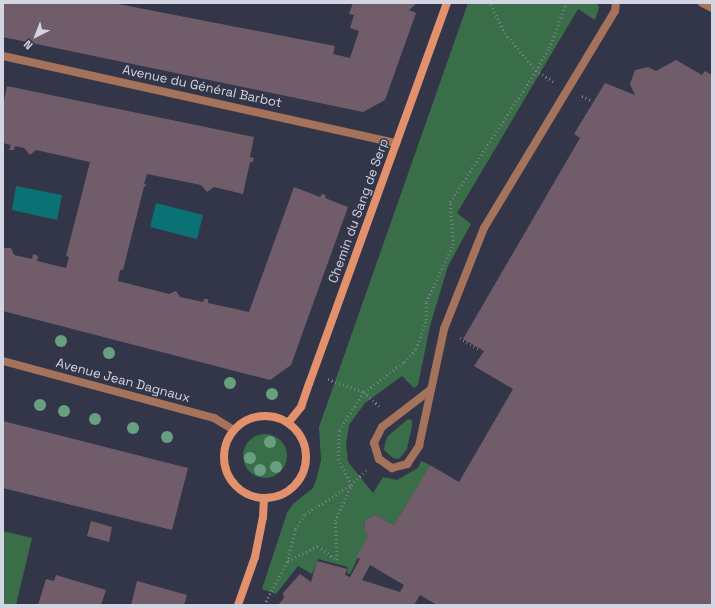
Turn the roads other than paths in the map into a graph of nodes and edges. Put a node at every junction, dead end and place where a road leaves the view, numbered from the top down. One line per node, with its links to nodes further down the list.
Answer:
1 (447, 3): 6 (street, Chemin du Sang de Serp)
2 (616, 3): 8 (street)
3 (702, 3): 4 (street)
4 (712, 8)
5 (3, 56): 6 (street, Avenue du Général Barbot)
6 (396, 143): 9 (street, Chemin du Sang de Serp)
7 (3, 361): 10 (street, Avenue Jean Dagnaux)
8 (429, 391): 8 (street)
9 (288, 423): 10 (street); 11 (street)
10 (234, 430): 11 (street)
11 (264, 498): 12 (street)
12 (238, 605)

